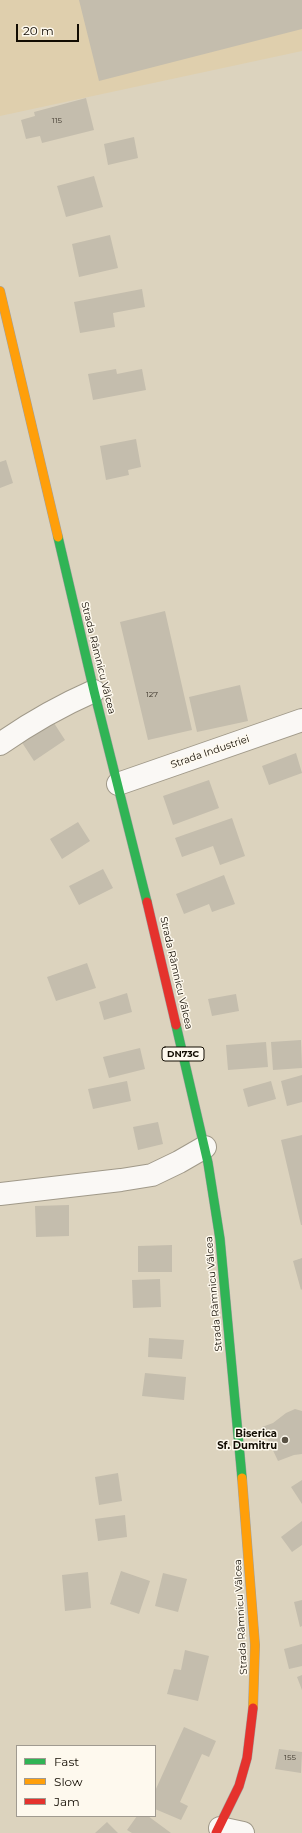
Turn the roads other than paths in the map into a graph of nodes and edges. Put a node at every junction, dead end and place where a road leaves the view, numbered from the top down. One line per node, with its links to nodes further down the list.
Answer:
1 (0, 291): 2 (main road, Strada Râmnicu Vâlcea / DN73C)
2 (94, 691): 4 (street); 5 (main road, Strada Râmnicu Vâlcea / DN73C)
3 (302, 720): 5 (street, Strada Industriei)
4 (0, 744)
5 (118, 784): 6 (main road, Strada Râmnicu Vâlcea / DN73C)
6 (205, 1147): 7 (street); 8 (main road, Strada Râmnicu Vâlcea / DN73C)
7 (0, 1194)
8 (218, 1830): 9 (street)
9 (243, 1833)

